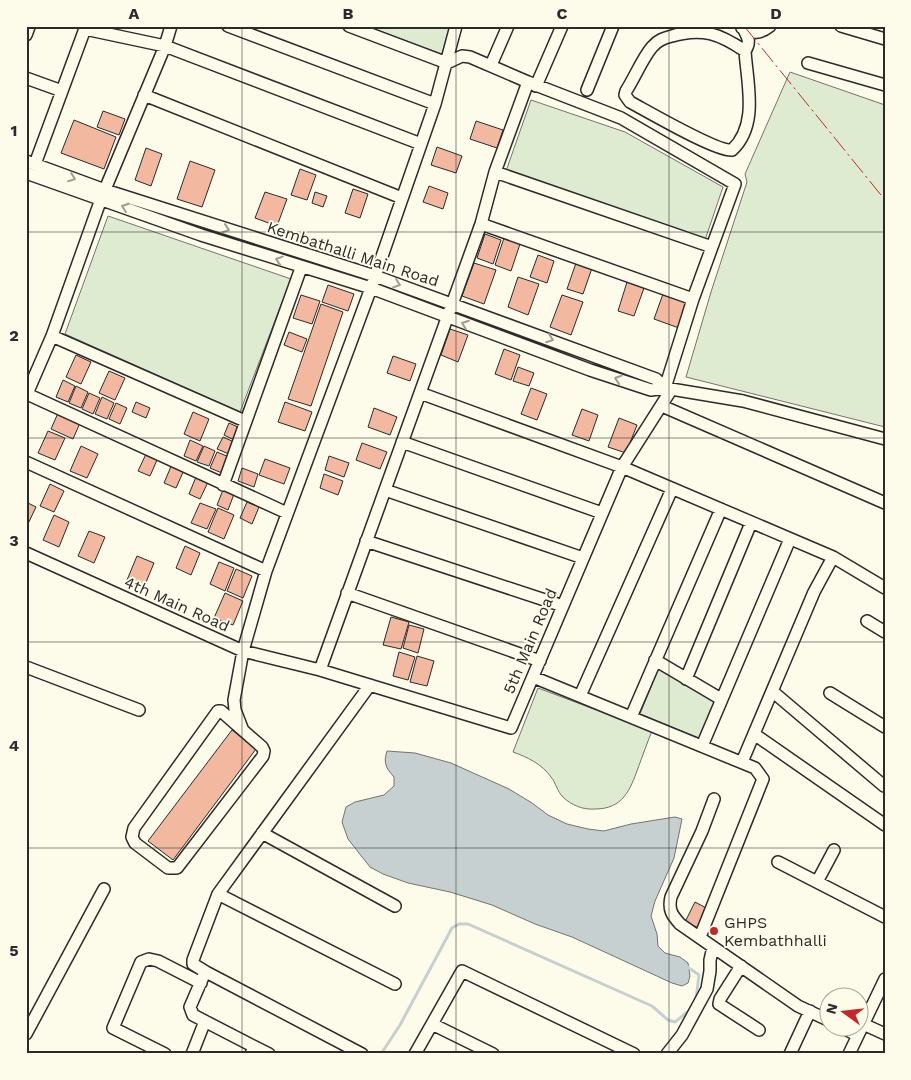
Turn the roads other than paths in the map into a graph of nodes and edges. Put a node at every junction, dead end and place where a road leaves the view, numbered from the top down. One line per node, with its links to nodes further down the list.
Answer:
1 (28, 26): 13 (street)
2 (171, 26): 15 (street)
3 (228, 26): 27 (street)
4 (349, 26): 17 (street)
5 (456, 26): 17 (street)
6 (508, 26): 19 (street)
7 (562, 26): 21 (street)
8 (613, 26): 23 (street)
9 (770, 26): 11 (street)
10 (841, 26): 14 (street)
11 (742, 27): 16 (street)
12 (85, 28): 15 (street); 24 (street)
13 (26, 36)
14 (885, 40)
15 (165, 46): 25 (street); 29 (street)
16 (745, 51): 26 (street); 26 (street)
17 (446, 63): 19 (street); 27 (street)
18 (808, 63): 22 (street)
19 (491, 65): 21 (street)
20 (26, 78): 24 (street)
21 (532, 84): 28 (street); 31 (street)
22 (885, 85)
23 (586, 90)
24 (62, 91): 30 (street)
25 (144, 95): 33 (street); 34 (street)
26 (630, 102): 28 (street)
27 (435, 104): 29 (street)
28 (621, 118): 36 (street, 5th Main Road)
29 (421, 144): 34 (street)
30 (31, 162): 33 (street, Kembathalli Main Road, one-way to 33)
31 (495, 172): 35 (street); 36 (street)
32 (26, 173): 33 (street, Kembathalli Main Road)
33 (103, 194): 37 (street, Kembathalli Main Road, one-way to 33); 38 (street, Kembathalli Main Road, one-way to 38); 43 (street)
34 (402, 198): 38 (street)
35 (481, 224): 40 (street); 41 (street)
36 (712, 247): 40 (street, 5th Main Road)
37 (301, 268): 39 (street, Kembathalli Main Road); 48 (street)
38 (375, 276): 39 (street); 41 (street, Kembathalli Main Road, one-way to 41)
39 (371, 288): 42 (street, Kembathalli Main Road); 58 (street)
40 (693, 299): 44 (street, 5th Main Road)
41 (453, 303): 42 (street); 44 (street, Kembathalli Main Road, one-way to 44)
42 (448, 318): 44 (street, Kembathalli Main Road, one-way to 42); 45 (street)
43 (52, 336): 46 (street); 48 (street)
44 (668, 389): 47 (street, 5th Main Road); 49 (street, Kembathalli Main Road)
45 (420, 393): 50 (street); 52 (street)
46 (27, 395): 53 (street)
47 (662, 406): 52 (street, 5th Main Road); 56 (street)
48 (245, 421): 53 (street)
49 (885, 439)
50 (402, 442): 55 (street); 59 (street)
51 (26, 462): 66 (street)
52 (622, 467): 54 (street); 59 (street, 5th Main Road)
53 (223, 485): 58 (street)
54 (672, 488): 57 (street); 82 (street)
55 (385, 490): 62 (street); 65 (street)
56 (885, 503)
57 (721, 509): 60 (street); 73 (street)
58 (287, 513): 66 (street)
59 (602, 513): 65 (street, 5th Main Road)
60 (751, 522): 61 (street); 78 (street)
61 (790, 539): 64 (street); 83 (street)
62 (366, 541): 68 (street); 69 (street)
63 (26, 553): 72 (street, 4th Main Road)
64 (833, 557): 67 (street); 80 (street)
65 (583, 558): 69 (street, 5th Main Road)
66 (266, 570): 72 (street)
67 (885, 588)
68 (347, 594): 74 (street); 76 (street)
69 (563, 606): 74 (street, 5th Main Road)
70 (866, 621): 71 (street)
71 (885, 632)
72 (243, 651): 76 (street, 4th Main Road); 87 (street)
73 (655, 660): 78 (street); 85 (street)
74 (540, 661): 77 (street, 5th Main Road)
75 (26, 668): 84 (street)
76 (320, 670): 79 (street, 5th Main Road)
77 (533, 677): 79 (street, 5th Main Road); 82 (street)
78 (686, 679): 83 (street)
79 (370, 685): 94 (street)
80 (772, 691): 88 (street); 91 (street)
81 (830, 693): 86 (street)
82 (580, 696): 85 (street)
83 (721, 699): 89 (street)
84 (138, 710)
85 (630, 716): 89 (street)
86 (885, 727)
87 (242, 728): 87 (street)
88 (754, 734): 90 (street); 93 (street)
89 (702, 746): 90 (street)
90 (742, 762): 102 (street)
91 (884, 786)
92 (714, 799): 102 (street)
93 (885, 825)
94 (262, 833): 99 (street); 100 (street)
95 (834, 850): 97 (street)
96 (778, 862): 97 (street)
97 (817, 882): 101 (street)
98 (104, 889): 115 (street)
99 (218, 894): 105 (street); 107 (street)
100 (395, 906)
101 (885, 917)
102 (700, 937): 103 (street)
103 (713, 947): 104 (street); 126 (street)
104 (741, 966): 108 (street); 113 (street)
105 (203, 977): 111 (street); 119 (street); 122 (street)
106 (885, 979): 109 (street)
107 (394, 984)
108 (810, 1011): 110 (street); 127 (street)
109 (868, 1014)
110 (818, 1015)
111 (205, 1021): 118 (street); 120 (street)
112 (432, 1024): 123 (street); 124 (street); 125 (street)
113 (759, 1030)
114 (868, 1031): 116 (street)
115 (26, 1034)
116 (885, 1034)
117 (856, 1038): 128 (street)
118 (251, 1049): 121 (street)
119 (165, 1054)
120 (192, 1054)
121 (269, 1054)
122 (362, 1054)
123 (415, 1054)
124 (493, 1054)
125 (634, 1054)
126 (667, 1054)
127 (790, 1054)
128 (849, 1054)

